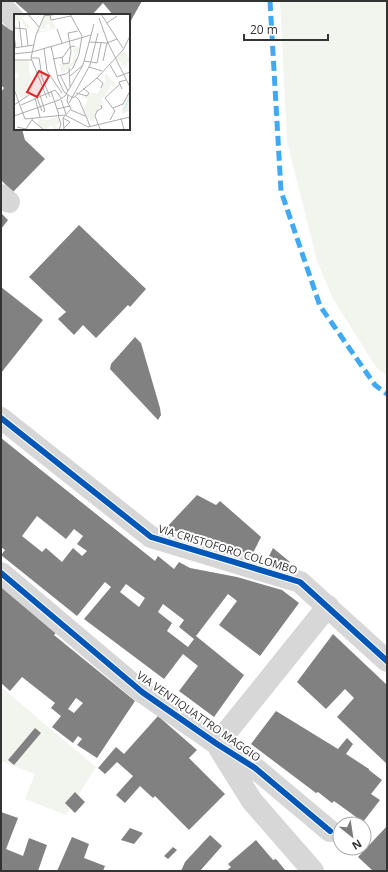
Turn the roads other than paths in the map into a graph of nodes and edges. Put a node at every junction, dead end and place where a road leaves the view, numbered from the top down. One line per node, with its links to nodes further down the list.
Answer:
1 (1, 418): 3 (street, VIA CRISTOFORO COLOMBO)
2 (1, 573): 5 (street, VIA VENTIQUATTRO MAGGIO)
3 (328, 606): 4 (street, VIA CRISTOFORO COLOMBO); 5 (street)
4 (387, 661)
5 (217, 744): 6 (street, VIA VENTIQUATTRO MAGGIO); 7 (street, VIA VENTIQUATTRO MAGGIO)
6 (330, 831)
7 (313, 871)

